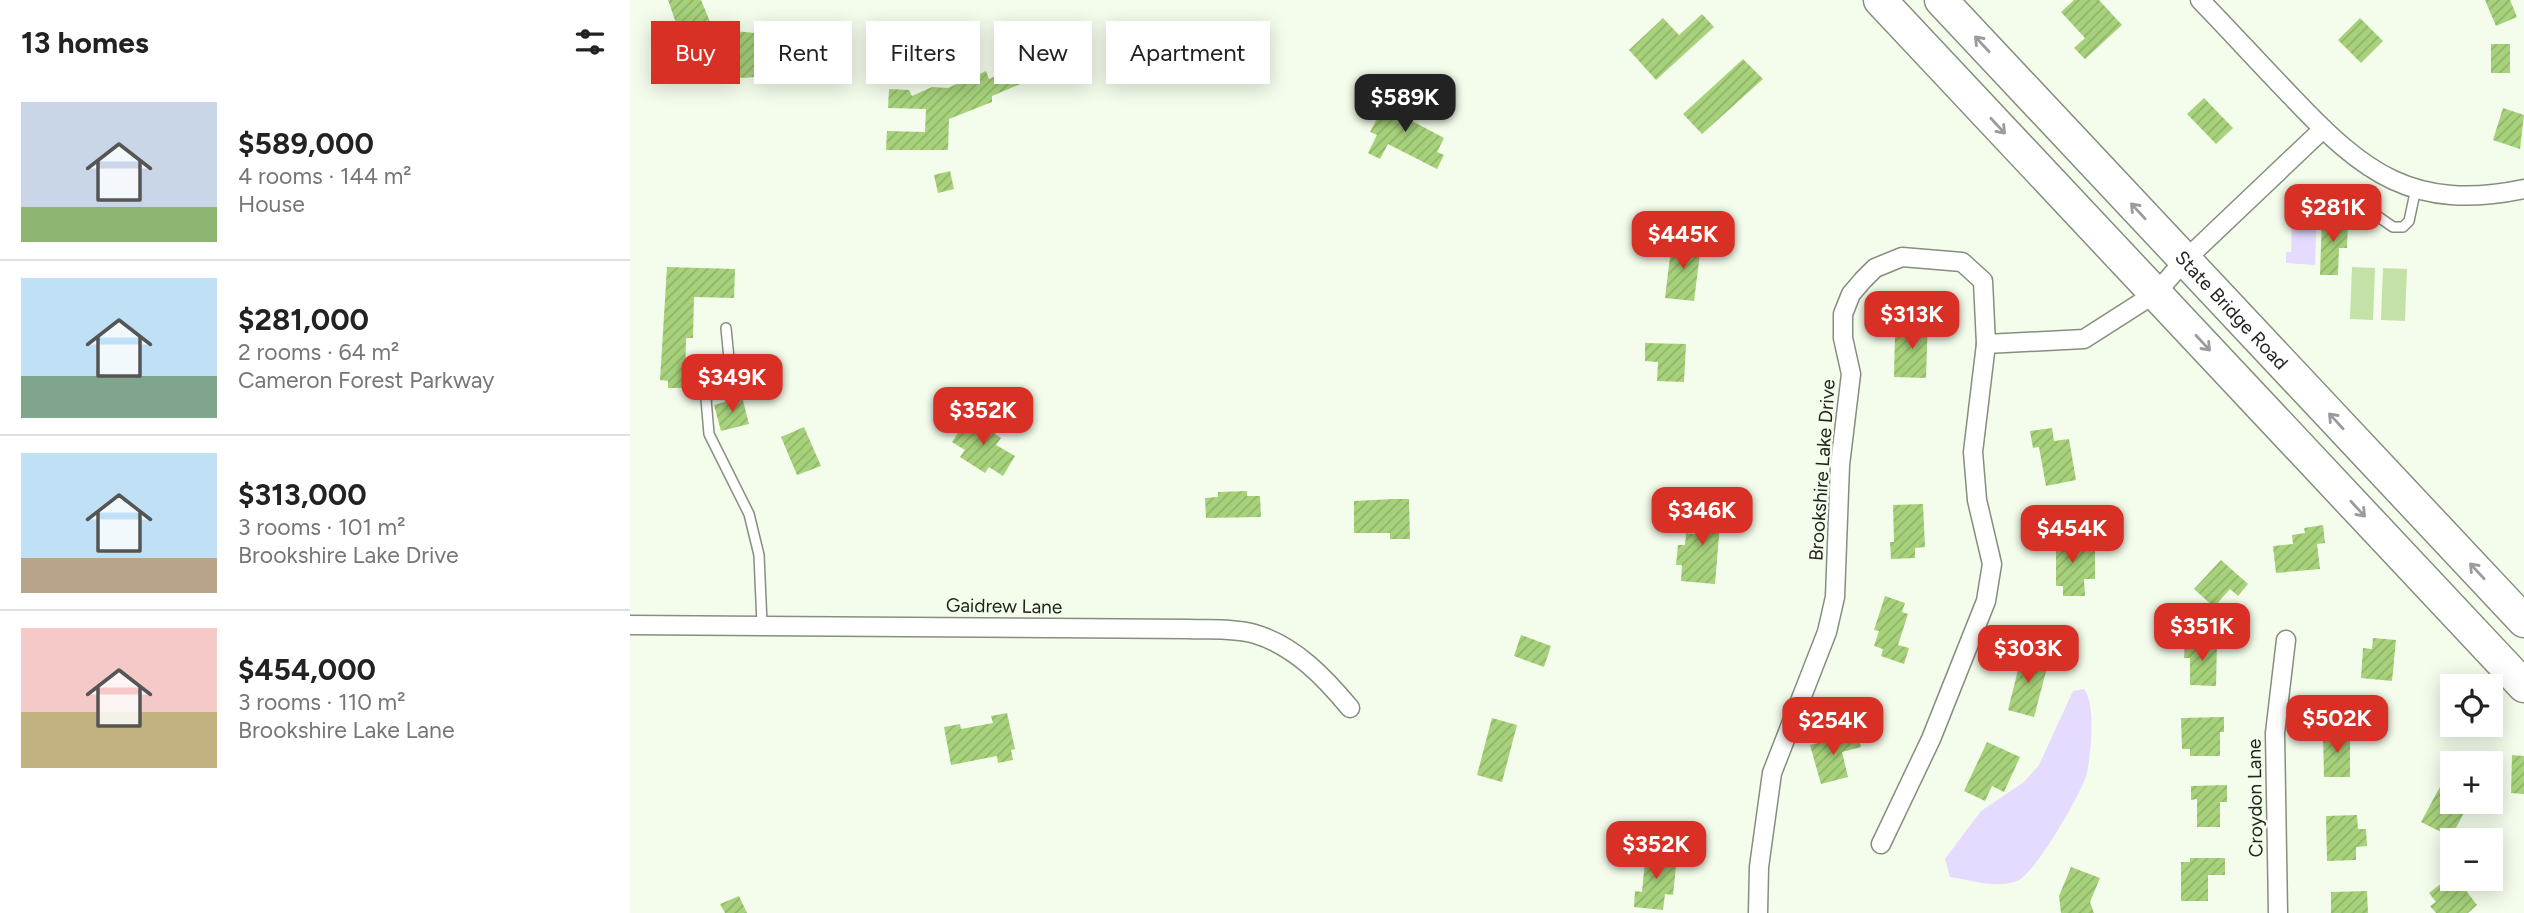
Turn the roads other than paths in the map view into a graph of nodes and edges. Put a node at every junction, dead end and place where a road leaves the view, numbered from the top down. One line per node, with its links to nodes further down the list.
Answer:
1 (1880, 0): 9 (highway, one-way to 9)
2 (1941, 0): 8 (highway, State Bridge Road, one-way to 2)
3 (2200, 0): 4 (street)
4 (2323, 130): 5 (street); 8 (street)
5 (2416, 188): 6 (street); 7 (lane)
6 (2524, 188)
7 (2372, 213)
8 (2184, 261): 9 (street); 12 (highway, State Bridge Road, one-way to 8)
9 (2147, 299): 11 (street); 16 (highway, one-way to 16)
10 (726, 328): 13 (lane)
11 (1986, 344): 18 (street, Brookshire Lake Drive); 19 (street, Brookshire Lake Drive)
12 (2524, 621)
13 (762, 624): 14 (street, Gaidrew Lane); 17 (street, Gaidrew Lane)
14 (630, 625)
15 (2286, 640): 20 (street, Croydon Lane)
16 (2524, 686)
17 (1350, 709)
18 (1881, 844)
19 (1758, 913)
20 (2278, 913)

